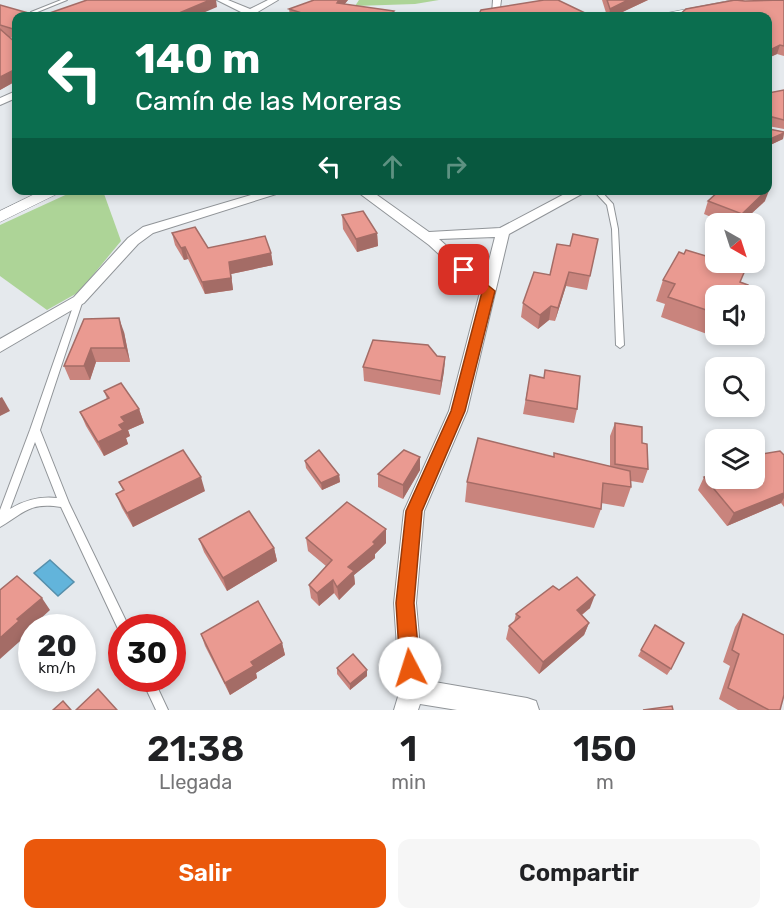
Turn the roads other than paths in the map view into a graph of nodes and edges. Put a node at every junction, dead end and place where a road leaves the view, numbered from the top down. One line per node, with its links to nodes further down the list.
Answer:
1 (65, 0): 5 (lane)
2 (221, 0): 6 (street)
3 (274, 0): 7 (street)
4 (749, 0): 8 (street)
5 (33, 12)
6 (249, 12)
7 (257, 12)
8 (689, 12)
9 (46, 195): 14 (street)
10 (266, 195): 18 (street)
11 (368, 195): 16 (street)
12 (574, 195): 15 (street)
13 (601, 195): 19 (lane)
14 (0, 217)
15 (503, 232): 16 (street); 17 (street)
16 (426, 236): 17 (street)
17 (489, 291): 26 (street)
18 (79, 300): 20 (street); 21 (lane)
19 (620, 345)
20 (0, 346)
21 (36, 430): 22 (lane); 23 (lane)
22 (64, 503): 23 (lane); 24 (lane)
23 (1, 522)
24 (117, 614)
25 (154, 692): 27 (lane)
26 (409, 700): 28 (street)
27 (162, 710)
28 (527, 710)

